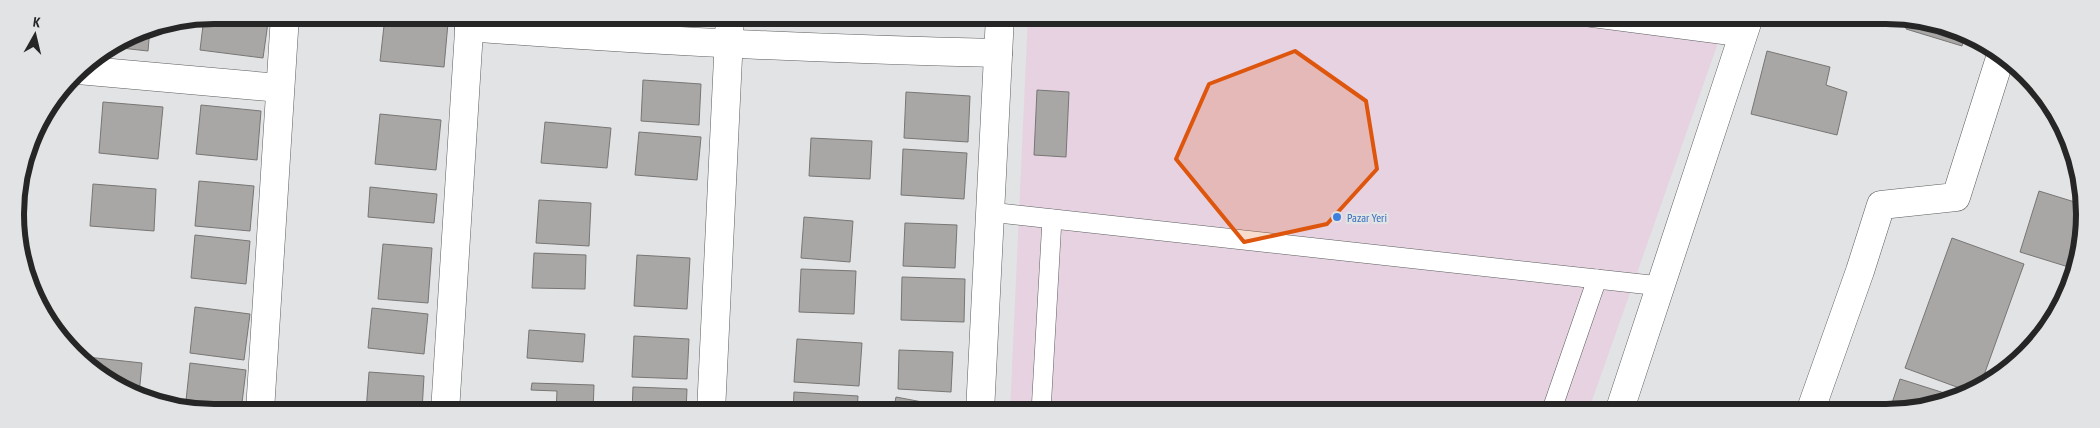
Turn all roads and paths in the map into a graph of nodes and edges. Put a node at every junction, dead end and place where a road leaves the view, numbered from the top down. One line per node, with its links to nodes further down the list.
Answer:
1 (284, 24): 12 (street)
2 (469, 24): 18 (street)
3 (493, 24): 8 (street)
4 (729, 24): 8 (street)
5 (1000, 24): 9 (street)
6 (1700, 24): 7 (lane)
7 (1745, 27): 16 (street)
8 (728, 43): 9 (street); 19 (street)
9 (998, 53): 13 (street)
10 (1998, 60): 24 (street)
11 (89, 71): 12 (street)
12 (280, 88): 17 (street)
13 (990, 212): 14 (lane); 20 (street)
14 (1052, 219): 15 (lane); 21 (lane)
15 (1597, 279): 16 (lane); 22 (lane)
16 (1660, 286): 23 (street)
17 (260, 404)
18 (445, 404)
19 (711, 404)
20 (980, 404)
21 (1041, 404)
22 (1554, 404)
23 (1622, 404)
24 (1813, 404)

